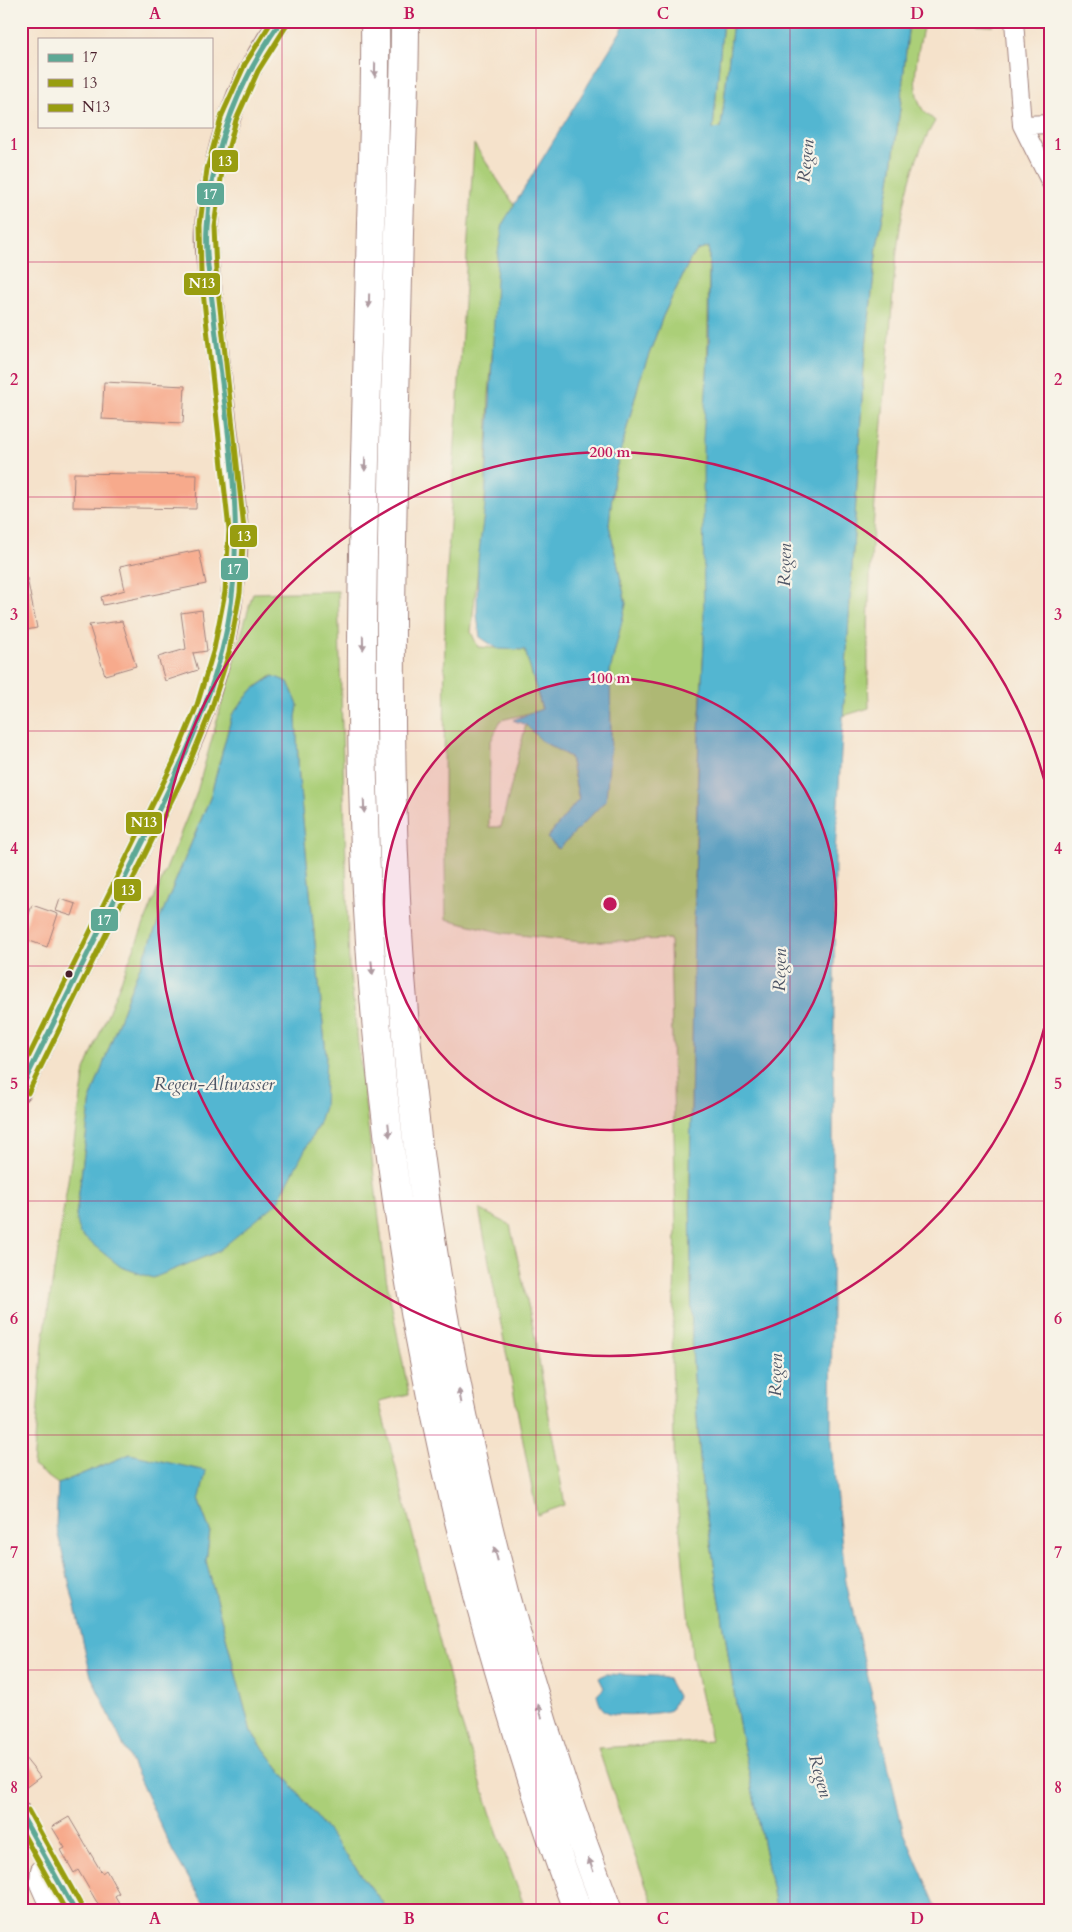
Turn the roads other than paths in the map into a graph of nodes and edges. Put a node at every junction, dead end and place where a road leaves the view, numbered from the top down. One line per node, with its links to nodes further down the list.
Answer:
1 (281, 21): 8 (street)
2 (375, 21): 13 (highway, one-way to 13)
3 (404, 21): 14 (highway, one-way to 3)
4 (1014, 21): 6 (street)
5 (1051, 124): 6 (street)
6 (1022, 125): 7 (street)
7 (1051, 183)
8 (21, 1090)
9 (21, 1814): 10 (street)
10 (48, 1863): 11 (street); 12 (street)
11 (51, 1911)
12 (75, 1911)
13 (578, 1911)
14 (608, 1911)

